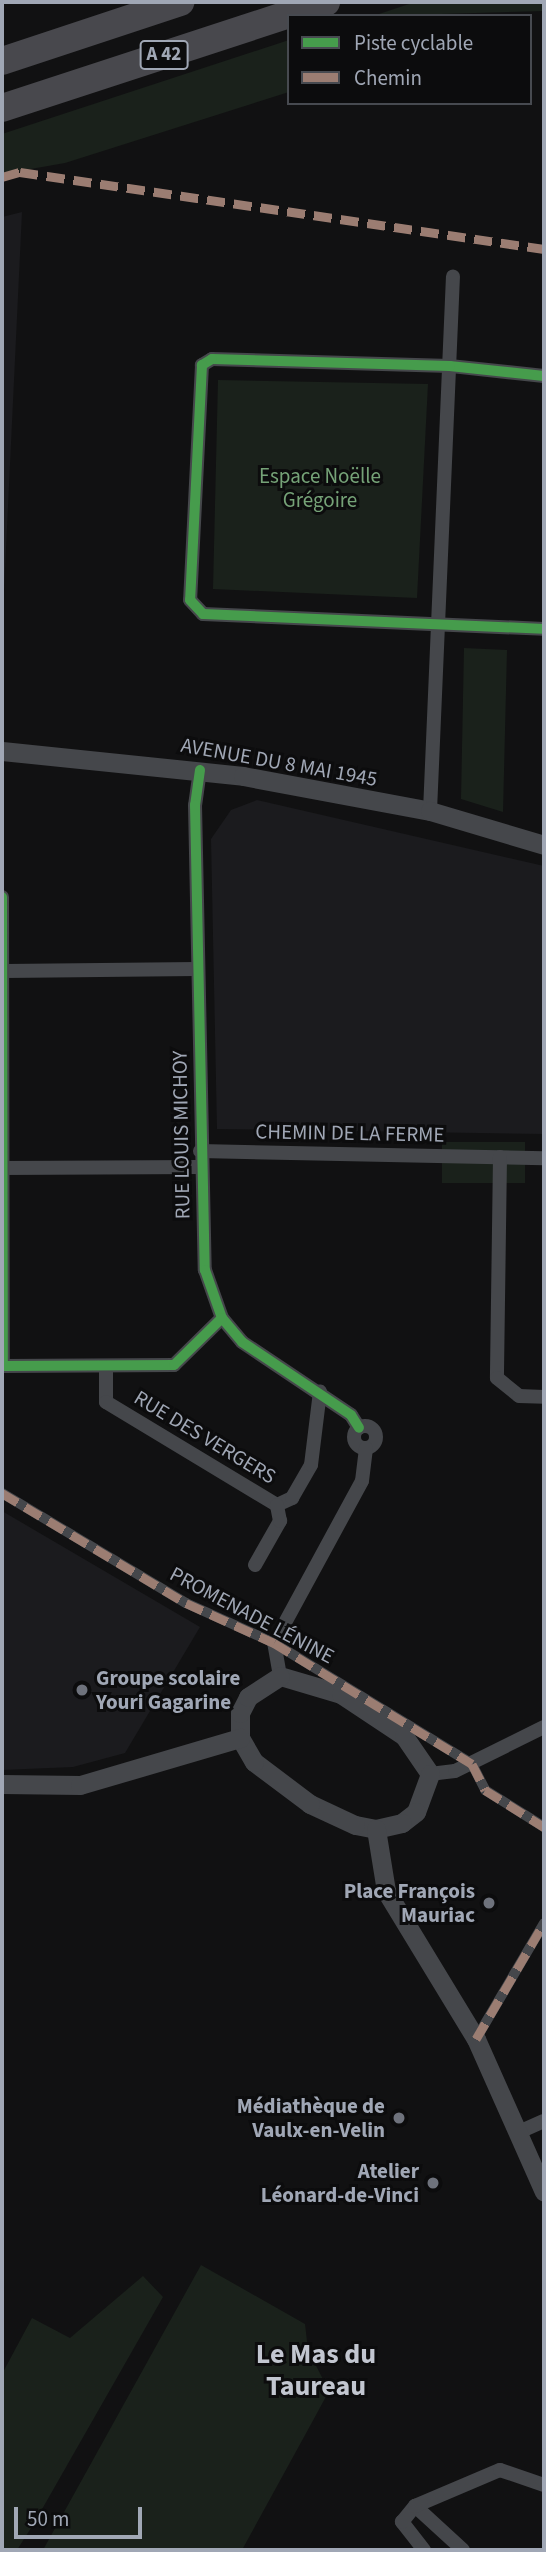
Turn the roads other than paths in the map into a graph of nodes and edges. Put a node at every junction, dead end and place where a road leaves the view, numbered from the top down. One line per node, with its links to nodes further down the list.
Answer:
1 (180, 2): 5 (highway, A 42)
2 (326, 2): 3 (highway, A 42)
3 (289, 14)
4 (287, 15): 6 (highway, A 42)
5 (2, 61)
6 (2, 108)
7 (453, 276): 8 (street)
8 (450, 366): 9 (street); 10 (street); 10 (street)
9 (544, 376)
10 (440, 625): 11 (street); 14 (street)
11 (544, 629)
12 (2, 751): 13 (street, AVENUE DU 8 MAI 1945)
13 (200, 770): 14 (street, AVENUE DU 8 MAI 1945); 17 (street, RUE LOUIS MICHOY)
14 (430, 811): 15 (street, AVENUE DU 8 MAI 1945)
15 (544, 845)
16 (2, 897): 18 (street)
17 (197, 970): 18 (street); 19 (street, RUE LOUIS MICHOY)
18 (5, 971): 23 (street)
19 (200, 1151): 20 (street, CHEMIN DE LA FERME); 22 (street, RUE LOUIS MICHOY)
20 (500, 1157): 21 (street, CHEMIN DE LA FERME); 27 (street)
21 (544, 1158)
22 (200, 1167): 23 (street); 24 (street, RUE LOUIS MICHOY)
23 (4, 1168): 25 (street)
24 (222, 1318): 25 (street); 26 (street, RUE LOUIS MICHOY)
25 (106, 1367): 29 (street, RUE DES VERGERS)
26 (320, 1392): 29 (street, RUE DES VERGERS); 31 (street, RUE LOUIS MICHOY)
27 (544, 1397)
28 (2, 1493): 31 (street, PROMENADE LÉNINE)
29 (277, 1505): 30 (street, RUE DES VERGERS)
30 (255, 1565)
31 (274, 1643): 32 (street); 35 (street, PROMENADE LÉNINE)
32 (280, 1676): 34 (street); 36 (street)
33 (544, 1727): 35 (street)
34 (240, 1738): 37 (street); 39 (street)
35 (472, 1764): 36 (street); 38 (street, PROMENADE LÉNINE)
36 (430, 1774): 39 (street)
37 (2, 1784)
38 (544, 1826)
39 (376, 1829): 41 (street)
40 (544, 1923): 41 (street)
41 (477, 2039): 43 (street)
42 (544, 2121): 43 (street)
43 (519, 2132): 44 (street)
44 (544, 2192)
45 (544, 2485): 46 (street)
46 (415, 2506): 47 (street); 48 (street)
47 (424, 2550)
48 (463, 2550)

